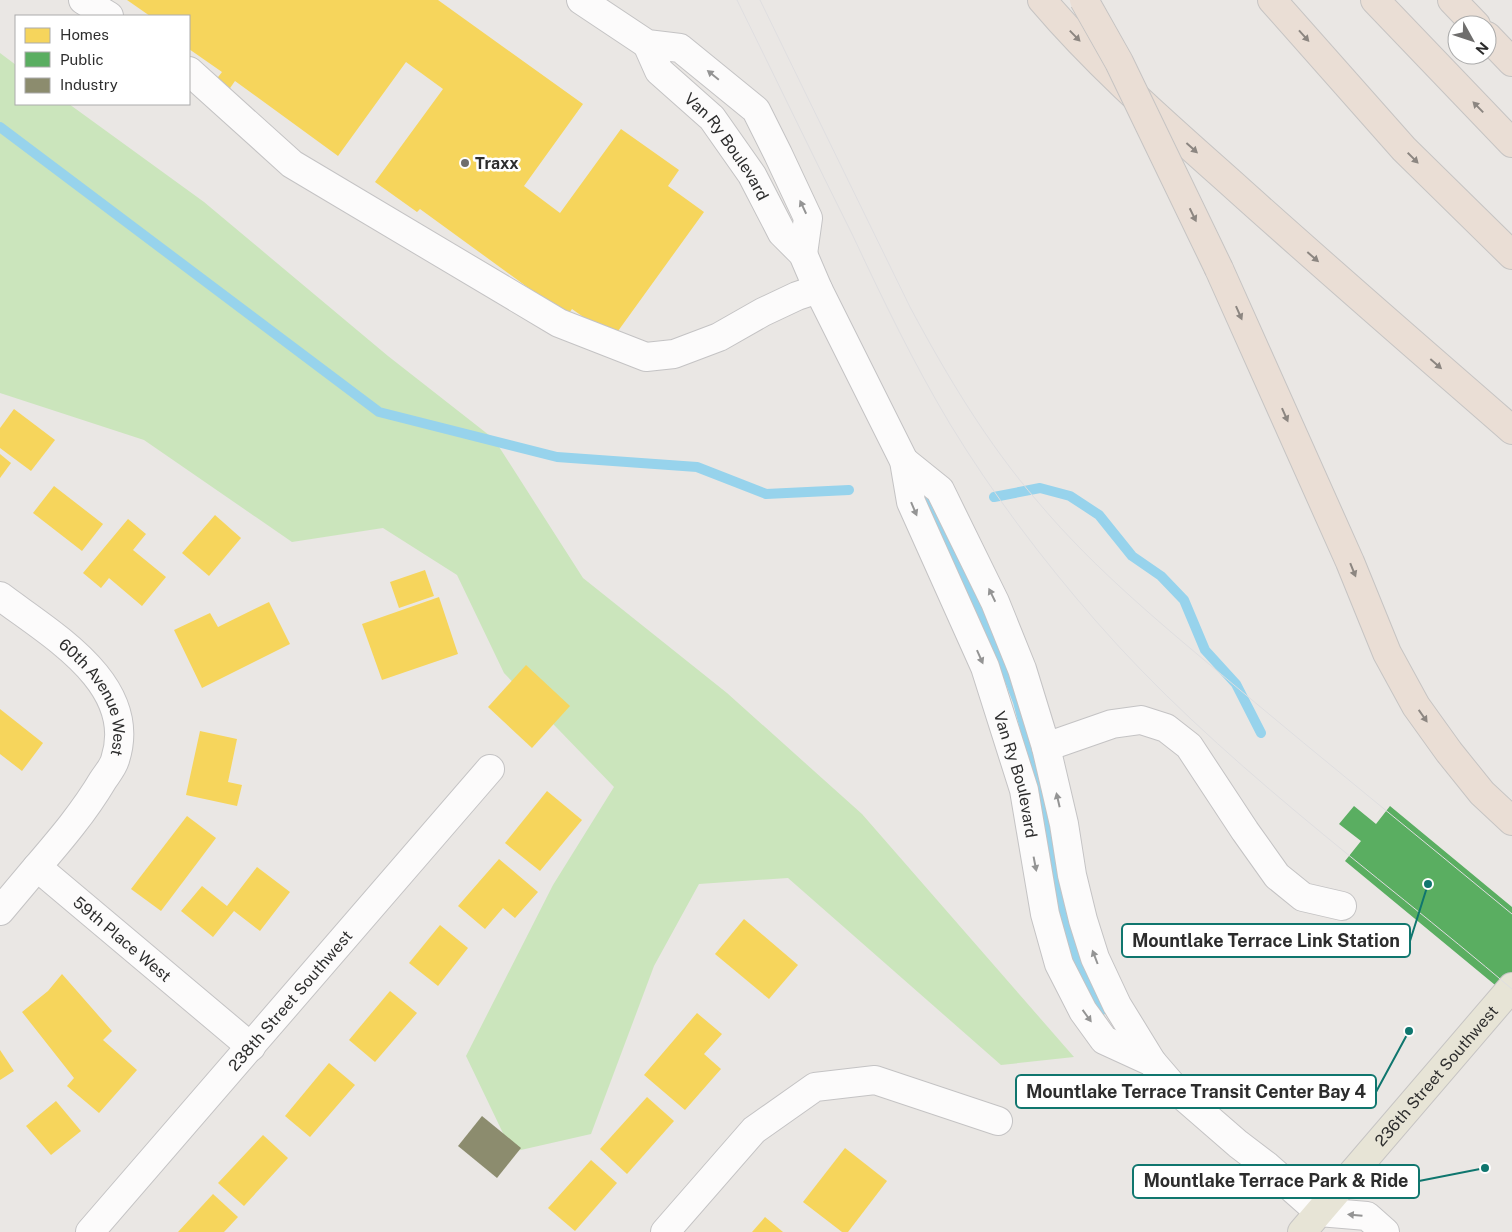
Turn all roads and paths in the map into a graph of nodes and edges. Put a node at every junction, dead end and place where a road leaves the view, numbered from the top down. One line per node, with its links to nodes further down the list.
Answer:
1 (84, 0): 8 (street)
2 (1042, 0): 20 (highway, one-way to 20)
3 (1084, 0): 25 (highway, one-way to 25, bridge)
4 (1272, 0): 15 (highway, one-way to 15)
5 (1375, 0): 14 (highway, one-way to 5)
6 (1452, 0): 9 (highway)
7 (598, 5): 10 (street, Van Ry Boulevard)
8 (107, 15)
9 (1466, 15)
10 (647, 44): 17 (street, Van Ry Boulevard); 17 (street, Van Ry Boulevard, one-way to 10)
11 (1497, 46): 12 (highway)
12 (1512, 62)
13 (190, 71): 19 (street)
14 (1512, 142)
15 (1461, 205): 16 (highway); 18 (highway)
16 (1512, 245)
17 (803, 254): 19 (street, Van Ry Boulevard)
18 (1512, 255)
19 (818, 289): 21 (street, Van Ry Boulevard)
20 (1512, 430)
21 (904, 461): 23 (street, Van Ry Boulevard, one-way to 21); 31 (street, Van Ry Boulevard, one-way to 31)
22 (0, 596): 26 (street, 60th Avenue West)
23 (1046, 747): 27 (street); 31 (street, Van Ry Boulevard, one-way to 23)
24 (490, 769): 30 (street, 238th Street Southwest)
25 (1512, 821)
26 (37, 867): 28 (street); 30 (street, 59th Place West)
27 (1342, 906)
28 (0, 911)
29 (1512, 987): 33 (main road, 236th Street Southwest)
30 (251, 1047): 34 (street, 238th Street Southwest)
31 (1152, 1062): 33 (street, Van Ry Boulevard)
32 (998, 1121): 35 (street)
33 (1310, 1222): 36 (street, one-way to 33)
34 (90, 1232)
35 (665, 1232)
36 (1385, 1232)

